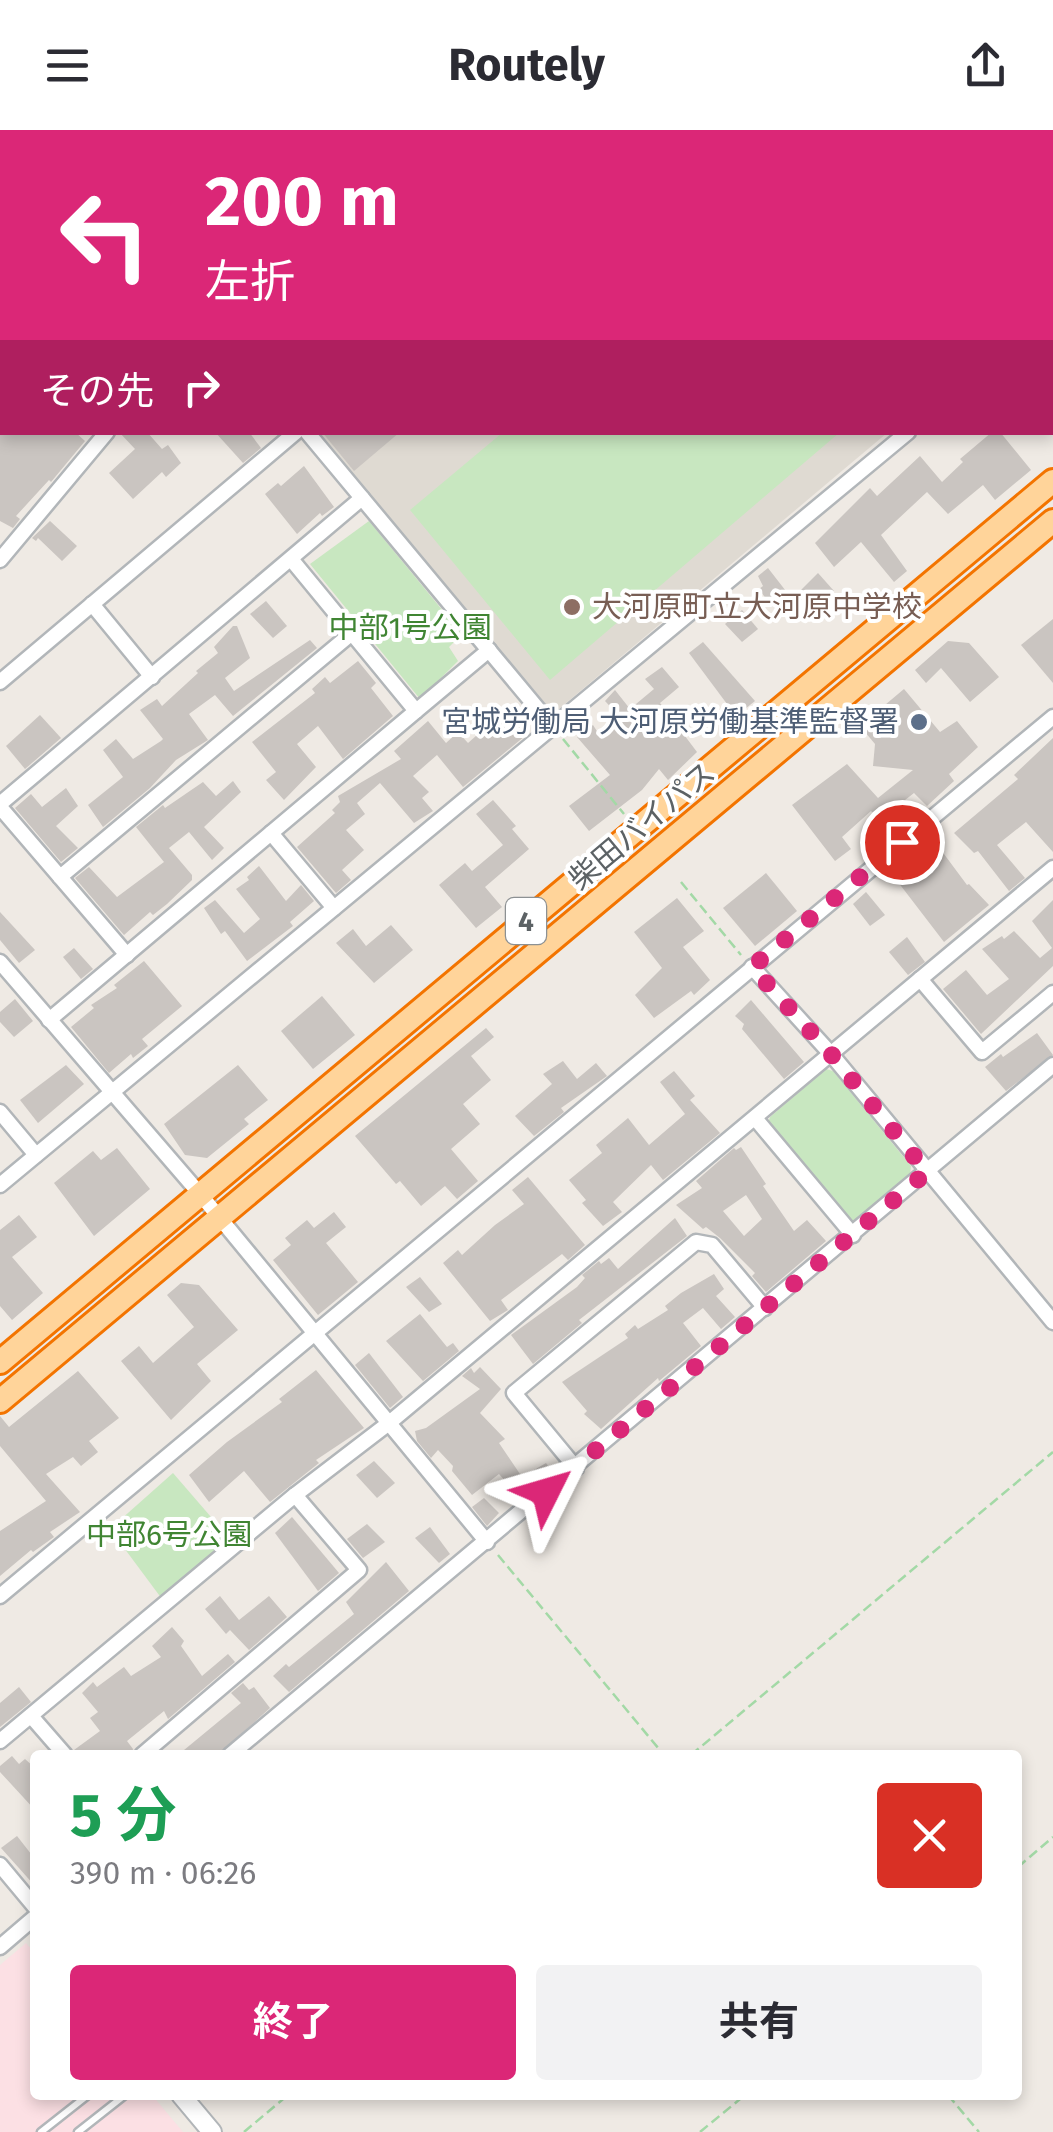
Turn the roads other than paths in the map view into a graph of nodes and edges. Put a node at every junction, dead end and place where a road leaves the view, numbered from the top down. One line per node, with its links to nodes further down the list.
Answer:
1 (104, 435): 9 (street)
2 (292, 435): 10 (street)
3 (310, 435): 6 (street)
4 (904, 435): 17 (street)
5 (1053, 482): 37 (highway, 柴田バイパス / 4)
6 (362, 498): 8 (street); 12 (street)
7 (1053, 521): 38 (highway, 柴田バイパス / 4)
8 (291, 559): 11 (street); 13 (street)
9 (0, 560)
10 (92, 604): 13 (street); 14 (street)
11 (352, 633): 15 (street); 21 (street)
12 (488, 650): 15 (street); 17 (street)
13 (152, 676): 18 (street)
14 (0, 682)
15 (416, 711): 19 (street)
16 (1053, 718): 25 (street)
17 (552, 726): 22 (street)
18 (0, 805): 21 (street)
19 (271, 833): 22 (street); 23 (street)
20 (1053, 868): 26 (street)
21 (60, 877): 23 (street)
22 (334, 908): 31 (street)
23 (126, 954): 28 (street)
24 (0, 962): 28 (street)
25 (752, 967): 29 (street); 42 (street)
26 (920, 979): 27 (street); 29 (street)
27 (1053, 993)
28 (49, 1020): 31 (street)
29 (831, 1054): 33 (street); 35 (street)
30 (1053, 1065): 35 (street)
31 (112, 1095): 34 (street); 37 (street)
32 (0, 1112): 34 (street)
33 (754, 1118): 39 (street); 45 (street)
34 (36, 1156): 36 (street)
35 (927, 1172): 39 (street); 41 (street)
36 (0, 1186)
37 (200, 1194): 38 (street); 43 (highway, 柴田バイパス / 4)
38 (218, 1216): 42 (street); 44 (highway, 柴田バイパス / 4)
39 (852, 1235): 40 (street)
40 (765, 1308): 46 (street); 46 (street)
41 (1053, 1322)
42 (315, 1334): 45 (street); 49 (street)
43 (0, 1362)
44 (0, 1400)
45 (389, 1422): 47 (street); 48 (street)
46 (576, 1468): 48 (street)
47 (296, 1495): 50 (street); 53 (street)
48 (487, 1542): 54 (street)
49 (0, 1596)
50 (31, 1716): 51 (street); 52 (street)
51 (0, 1741)
52 (60, 1750)
53 (148, 1750)
54 (236, 1750)
55 (0, 1864): 56 (street)
56 (30, 1901)
57 (30, 1921): 58 (street)
58 (0, 1947)
59 (82, 2100): 62 (lane)
60 (119, 2100): 63 (lane)
61 (185, 2100): 64 (street)
62 (41, 2132)
63 (78, 2132)
64 (212, 2132)

